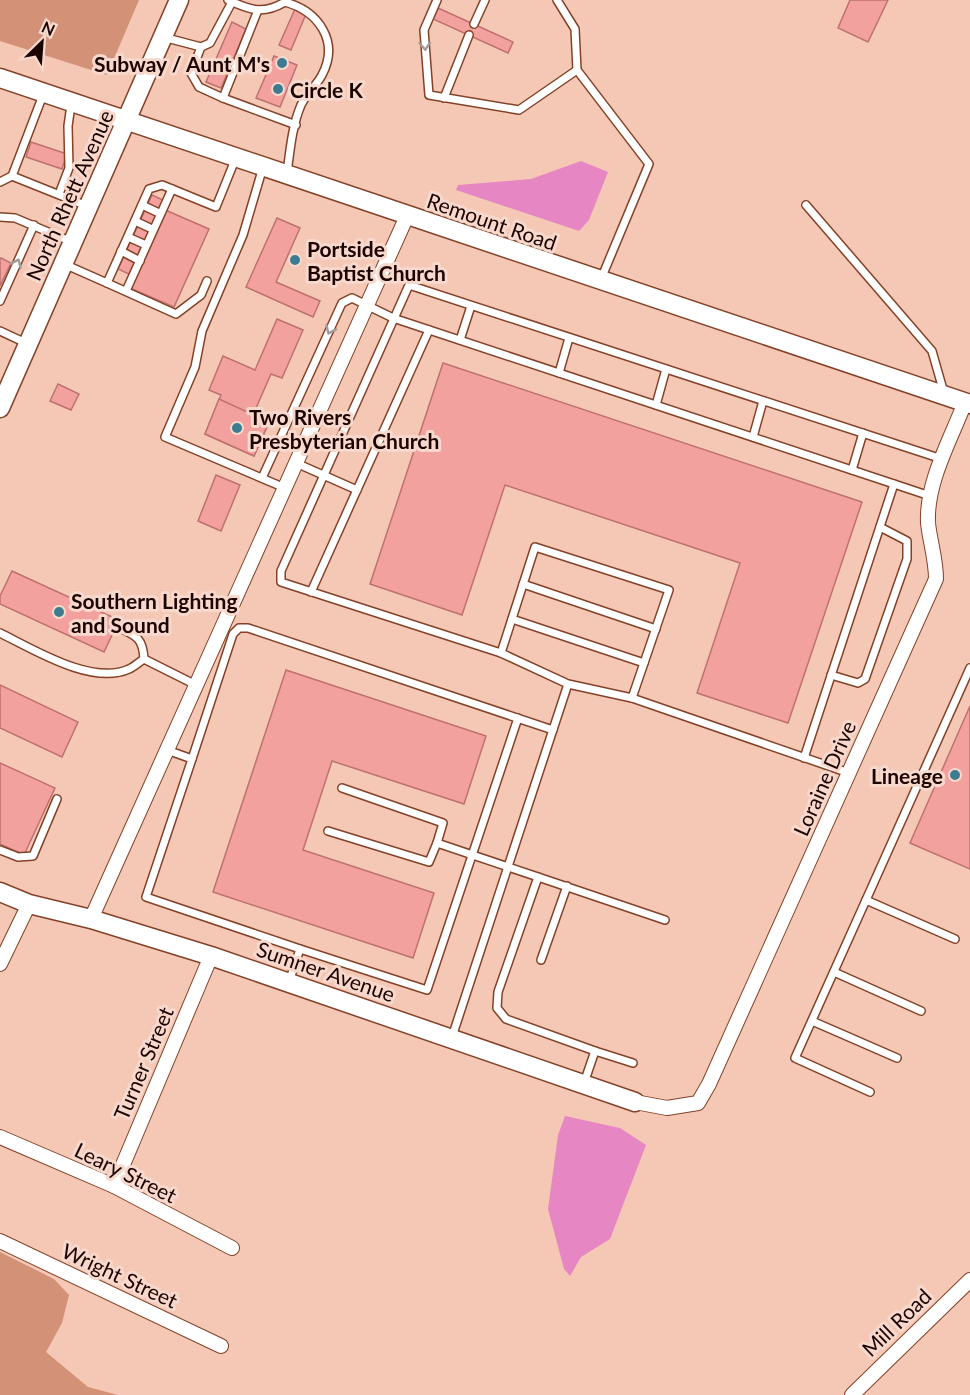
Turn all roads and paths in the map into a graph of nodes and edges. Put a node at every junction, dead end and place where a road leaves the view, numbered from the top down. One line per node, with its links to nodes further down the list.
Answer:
1 (179, 0): 9 (main road, North Rhett Avenue)
2 (437, 0): 15 (lane, one-way to 15)
3 (484, 0): 7 (lane)
4 (557, 0): 11 (lane)
5 (230, 1): 6 (lane); 10 (lane)
6 (258, 10): 14 (lane); 18 (lane)
7 (474, 24)
8 (469, 35): 15 (lane)
9 (163, 37): 10 (lane); 17 (main road, North Rhett Avenue)
10 (201, 47): 14 (lane)
11 (577, 70): 15 (lane); 41 (lane)
12 (0, 78): 13 (main road, Remount Road)
13 (43, 94): 16 (main road, Remount Road); 22 (lane)
14 (222, 98): 18 (lane)
15 (444, 98)
16 (72, 102): 17 (main road, Remount Road); 25 (lane)
17 (126, 121): 19 (main road, Remount Road); 28 (main road, North Rhett Avenue)
18 (296, 125): 21 (lane)
19 (236, 157): 20 (main road, Remount Road); 24 (lane)
20 (263, 167): 21 (main road, Remount Road); 67 (lane)
21 (287, 175): 30 (main road, Remount Road)
22 (12, 176): 23 (lane); 25 (lane)
23 (0, 182)
24 (171, 189): 26 (lane); 29 (lane)
25 (59, 194): 28 (lane)
26 (142, 205): 29 (lane); 32 (lane)
27 (806, 205): 56 (lane)
28 (87, 206): 36 (main road, North Rhett Avenue)
29 (159, 213): 34 (lane)
30 (407, 216): 41 (main road, Remount Road); 46 (street)
31 (0, 217): 33 (lane)
32 (135, 221): 34 (lane); 35 (lane)
33 (34, 225): 36 (lane); 45 (lane, one-way to 33)
34 (152, 229): 37 (lane)
35 (128, 237): 37 (lane); 38 (lane)
36 (72, 242): 40 (main road, North Rhett Avenue)
37 (146, 245): 39 (lane)
38 (121, 251): 39 (lane); 43 (lane)
39 (140, 261): 44 (lane)
40 (63, 264): 43 (lane); 53 (main road, North Rhett Avenue)
41 (600, 281): 56 (main road, Remount Road)
42 (207, 282): 44 (lane)
43 (107, 283): 44 (lane)
44 (126, 291)
45 (0, 301)
46 (367, 304): 48 (lane); 64 (street); 67 (lane, one-way to 67)
47 (471, 306): 48 (lane); 51 (lane); 52 (lane)
48 (393, 318): 49 (lane); 66 (lane)
49 (429, 330): 52 (lane); 70 (lane)
50 (0, 332): 53 (lane)
51 (569, 338): 54 (lane); 55 (lane)
52 (460, 340): 55 (lane)
53 (28, 344): 57 (main road, North Rhett Avenue)
54 (666, 369): 58 (lane); 60 (lane)
55 (559, 373): 60 (lane)
56 (945, 396): 59 (main road, Remount Road)
57 (2, 398)
58 (763, 401): 61 (lane); 62 (lane)
59 (967, 403): 63 (street, Loraine Drive)
60 (656, 405): 62 (lane)
61 (862, 433): 63 (lane); 65 (lane)
62 (753, 437): 65 (lane)
63 (943, 459): 71 (street, Loraine Drive)
64 (296, 464): 66 (lane); 69 (street)
65 (852, 470): 68 (lane)
66 (323, 475): 70 (lane); 74 (lane)
67 (262, 478): 69 (lane)
68 (894, 483): 71 (lane); 72 (lane)
69 (285, 488): 85 (street)
70 (357, 490): 74 (lane)
71 (930, 496): 92 (street, Loraine Drive)
72 (880, 527): 83 (lane); 83 (lane)
73 (523, 584): 75 (lane); 77 (lane); 77 (lane)
74 (311, 592): 79 (lane)
75 (512, 619): 79 (lane); 81 (lane)
76 (120, 627): 80 (lane)
77 (656, 629): 81 (lane)
78 (0, 633): 80 (lane)
79 (501, 653): 84 (lane)
80 (144, 659): 85 (lane)
81 (644, 663): 86 (lane)
82 (970, 668): 103 (lane)
83 (831, 675): 90 (lane)
84 (568, 684): 86 (lane); 88 (lane)
85 (196, 685): 89 (street)
86 (632, 698): 90 (lane)
87 (518, 718): 88 (lane); 91 (lane); 98 (lane)
88 (553, 730): 99 (lane)
89 (167, 750): 91 (lane); 105 (street)
90 (804, 758): 92 (lane)
91 (192, 759): 108 (lane)
92 (849, 773): 122 (street, Loraine Drive)
93 (342, 788): 96 (lane)
94 (57, 800): 97 (lane)
95 (328, 831): 96 (lane)
96 (437, 843): 98 (lane)
97 (0, 850)
98 (473, 856): 99 (lane); 108 (lane)
99 (509, 867): 100 (lane); 116 (lane)
100 (538, 877): 101 (lane); 117 (lane)
101 (567, 886): 106 (lane); 110 (lane)
102 (0, 892): 104 (main road, Sumner Avenue)
103 (866, 900): 107 (lane); 112 (lane)
104 (29, 904): 105 (main road, Sumner Avenue); 111 (street)
105 (91, 919): 109 (main road, Sumner Avenue)
106 (665, 920)
107 (955, 939)
108 (300, 949): 113 (lane)
109 (211, 956): 113 (main road, Sumner Avenue); 124 (street, Turner Street)
110 (541, 960)
111 (0, 964)
112 (834, 972): 114 (lane); 115 (lane)
113 (289, 982): 116 (main road, Sumner Avenue)
114 (921, 1011)
115 (812, 1021): 118 (lane); 121 (lane)
116 (452, 1037): 120 (main road, Sumner Avenue)
117 (595, 1051): 119 (lane); 120 (lane)
118 (897, 1058)
119 (633, 1063)
120 (584, 1083): 122 (main road, Sumner Avenue)
121 (870, 1092)
122 (635, 1101)
123 (0, 1137): 124 (street, Leary Street)
124 (114, 1186): 126 (street, Leary Street)
125 (0, 1241): 128 (street, Wright Street)
126 (232, 1248)
127 (970, 1280): 129 (street, Mill Road)
128 (221, 1346)
129 (852, 1395)

